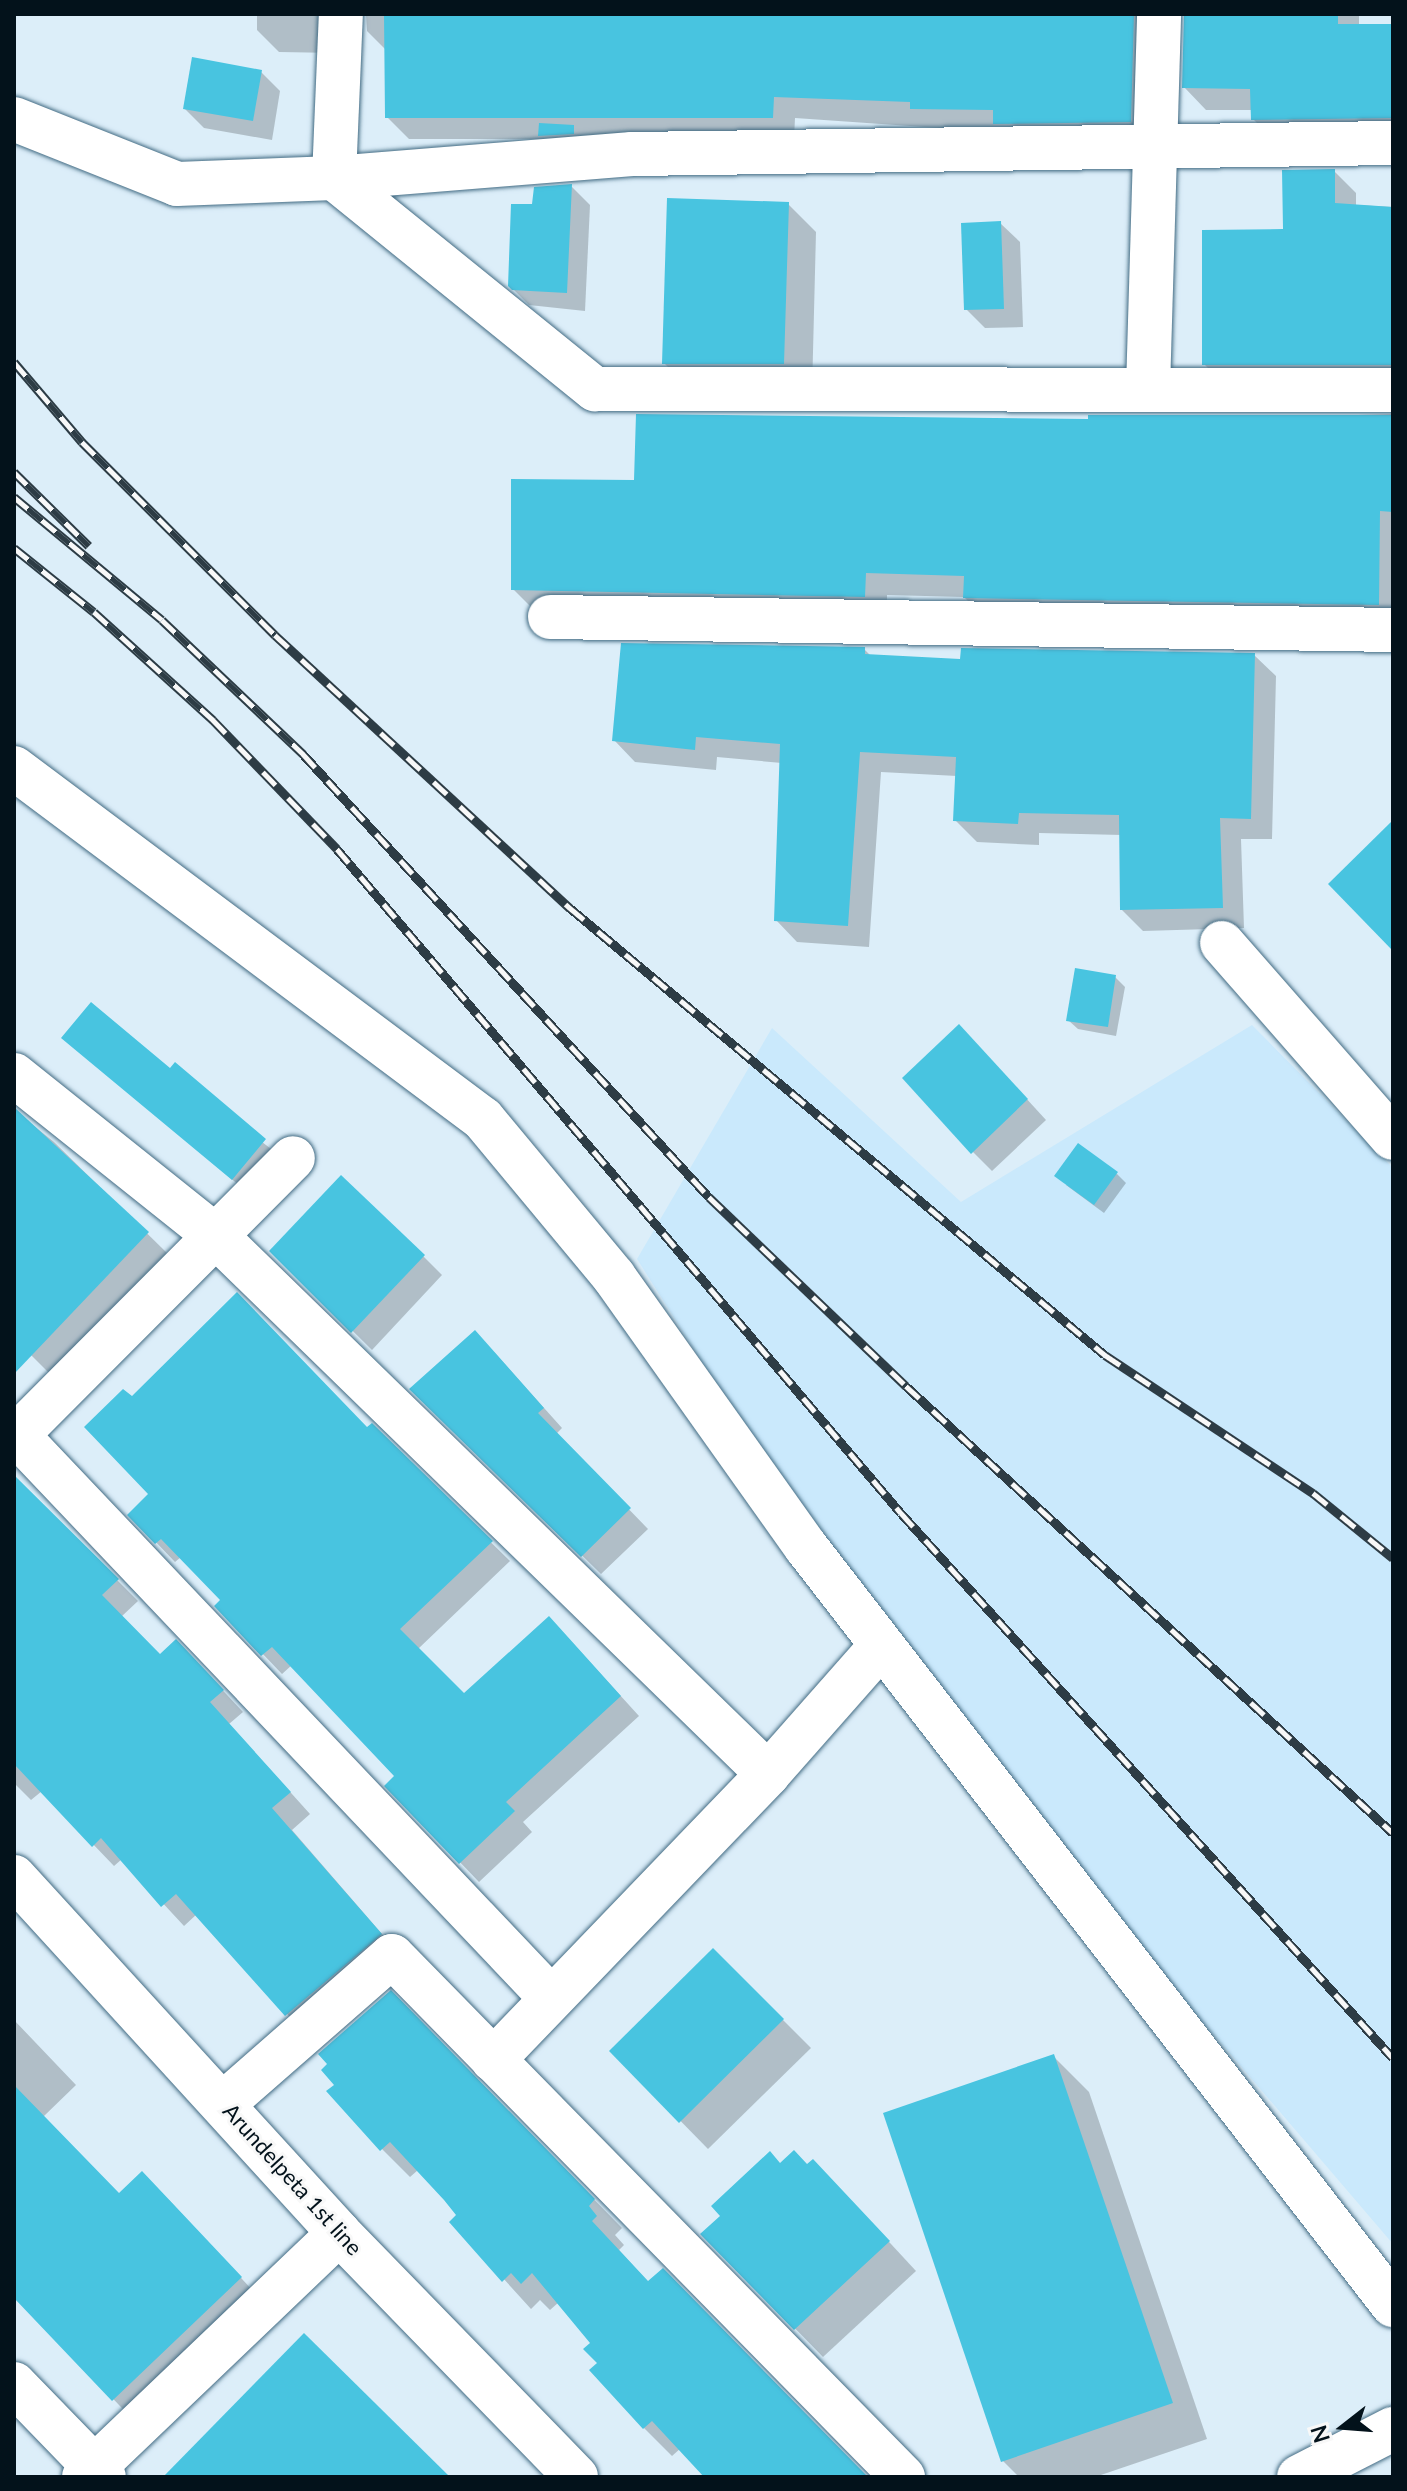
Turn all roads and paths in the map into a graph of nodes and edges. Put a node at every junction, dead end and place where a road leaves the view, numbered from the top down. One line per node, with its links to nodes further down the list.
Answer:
1 (341, 14): 6 (street)
2 (1159, 14): 5 (street)
3 (14, 119): 6 (street)
4 (1393, 143): 5 (street)
5 (1158, 145): 6 (street); 7 (street)
6 (334, 178): 7 (street)
7 (1148, 389): 8 (street)
8 (1393, 390)
9 (550, 617): 10 (street)
10 (1393, 630)
11 (14, 768): 18 (street)
12 (1222, 943): 14 (street)
13 (14, 1075): 16 (street)
14 (1393, 1138)
15 (293, 1158): 16 (street)
16 (218, 1238): 17 (street); 19 (street)
17 (15, 1435): 21 (street)
18 (881, 1646): 19 (street); 25 (street)
19 (768, 1774): 21 (street)
20 (14, 1877): 23 (street, Arundelpeta 1st line)
21 (550, 1997): 22 (street)
22 (493, 2060): 23 (street); 30 (street)
23 (224, 2103): 24 (street, Arundelpeta 1st line)
24 (339, 2233): 28 (street); 29 (street, Arundelpeta 1st line)
25 (1393, 2305)
26 (14, 2384): 28 (street)
27 (1393, 2429): 31 (street)
28 (94, 2474)
29 (576, 2477)
30 (903, 2477)
31 (1299, 2477)

